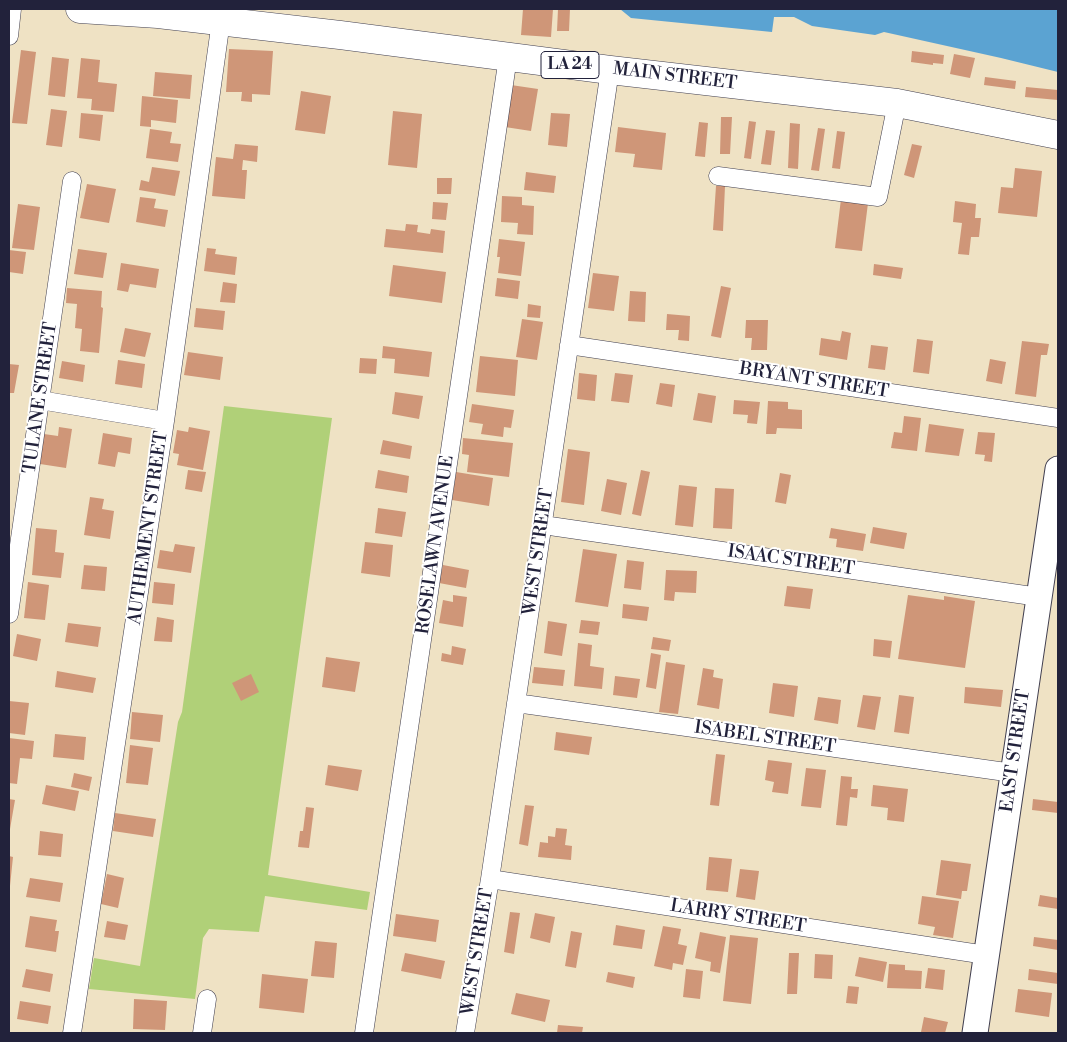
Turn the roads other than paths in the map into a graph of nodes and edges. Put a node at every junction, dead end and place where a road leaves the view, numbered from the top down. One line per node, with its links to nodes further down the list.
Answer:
1 (12, 9): 4 (street)
2 (80, 9): 3 (main road, MAIN STREET / LA 24)
3 (221, 21): 5 (main road, MAIN STREET / LA 24); 14 (street, AUTHEMENT STREET)
4 (9, 36)
5 (508, 57): 6 (main road, MAIN STREET / LA 24); 26 (street, ROSELAWN AVENUE)
6 (610, 70): 7 (main road, MAIN STREET / LA 24); 11 (street, WEST STREET)
7 (897, 103): 8 (main road, MAIN STREET / LA 24); 9 (street)
8 (1058, 135)
9 (718, 176)
10 (72, 181): 12 (street, TULANE STREET)
11 (569, 345): 13 (street, BRYANT STREET); 16 (street, WEST STREET)
12 (40, 400): 14 (street); 18 (street, TULANE STREET)
13 (1058, 418)
14 (165, 421): 24 (street, AUTHEMENT STREET)
15 (1058, 469): 17 (street, EAST STREET)
16 (543, 524): 17 (street, ISAAC STREET); 19 (street, WEST STREET)
17 (1039, 597): 20 (street, EAST STREET)
18 (9, 614)
19 (516, 703): 20 (street, ISABEL STREET); 21 (street, WEST STREET)
20 (1013, 773): 22 (street, EAST STREET)
21 (490, 879): 22 (street, LARRY STREET); 27 (street, WEST STREET)
22 (986, 954): 28 (street, EAST STREET)
23 (207, 999): 25 (street)
24 (72, 1033)
25 (202, 1033)
26 (364, 1033)
27 (465, 1033)
28 (975, 1033)

